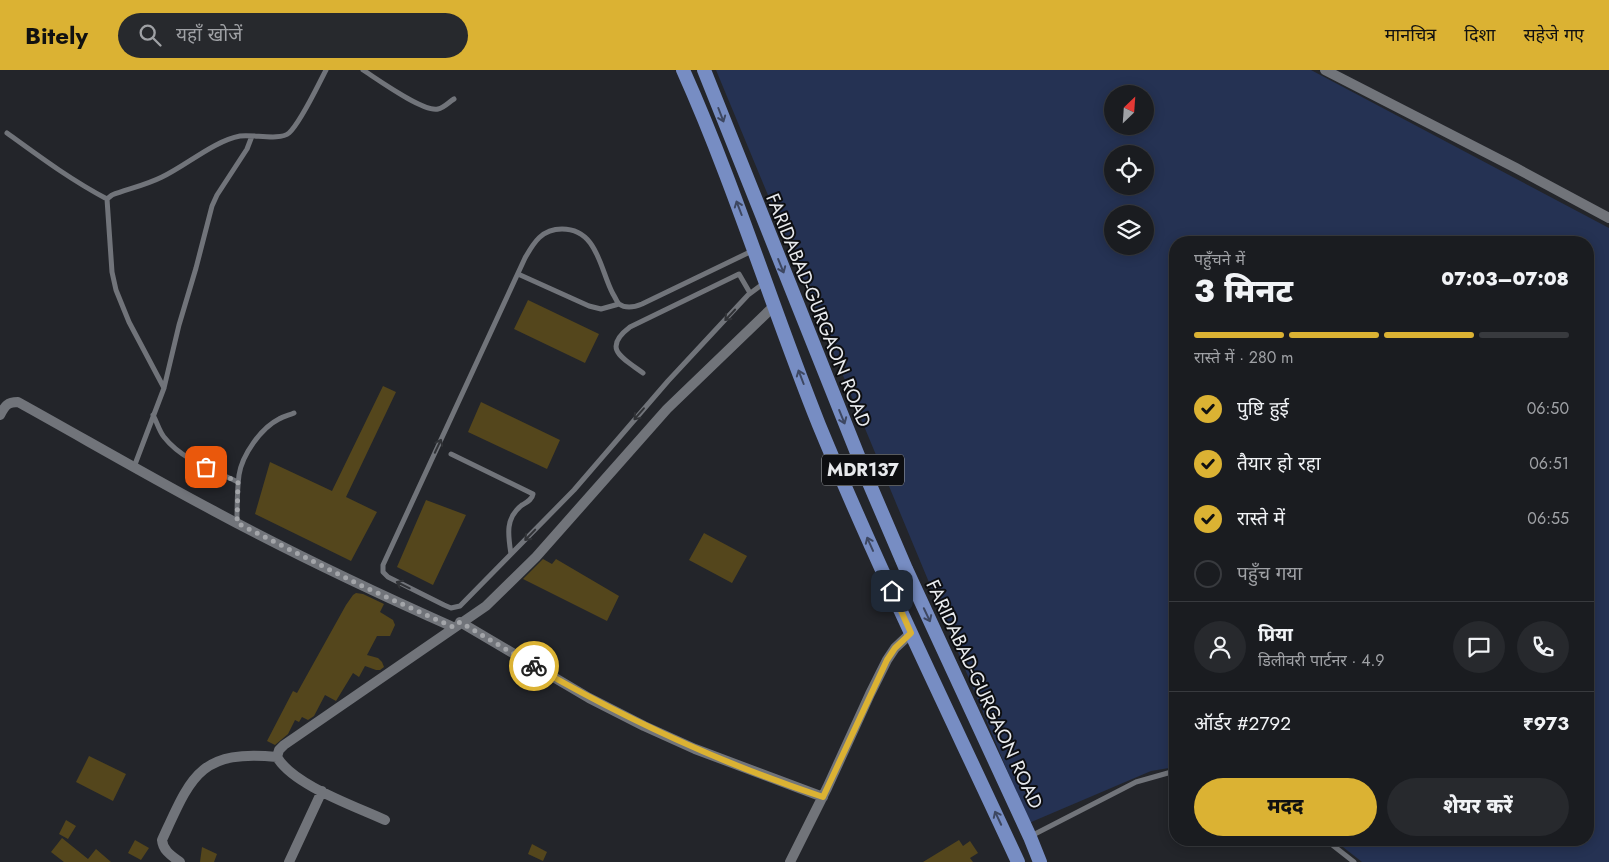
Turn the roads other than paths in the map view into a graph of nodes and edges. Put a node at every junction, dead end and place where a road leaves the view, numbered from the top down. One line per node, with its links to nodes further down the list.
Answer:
1 (326, 70): 8 (lane)
2 (363, 70): 6 (lane)
3 (683, 70): 11 (main road, FARIDABAD-GURGAON ROAD / MDR137, one-way to 3)
4 (704, 70): 34 (main road, FARIDABAD-GURGAON ROAD / MDR137, one-way to 34)
5 (1325, 70): 10 (street)
6 (454, 99)
7 (7, 133): 9 (lane)
8 (252, 136): 9 (lane); 18 (lane)
9 (107, 199): 18 (lane)
10 (1609, 218)
11 (755, 249): 13 (main road, FARIDABAD-GURGAON ROAD / MDR137); 15 (lane)
12 (518, 274): 15 (lane); 15 (lane); 26 (lane, one-way to 12)
13 (766, 282): 14 (lane); 16 (main road, FARIDABAD-GURGAON ROAD / MDR137)
14 (750, 293): 17 (lane); 26 (lane, one-way to 26)
15 (619, 304)
16 (774, 306): 27 (street); 28 (main road, FARIDABAD-GURGAON ROAD / MDR137, one-way to 16)
17 (643, 373)
18 (164, 388): 21 (lane)
19 (294, 413): 24 (lane)
20 (0, 415): 23 (street)
21 (153, 415): 23 (lane); 24 (lane)
22 (451, 454): 26 (lane)
23 (134, 467): 25 (street)
24 (238, 482): 25 (lane)
25 (237, 523): 27 (street)
26 (511, 554)
27 (457, 625): 29 (street); 32 (street)
28 (911, 633): 32 (street); 40 (main road, FARIDABAD-GURGAON ROAD / MDR137, one-way to 28)
29 (277, 757): 31 (street); 37 (street)
30 (1169, 772): 34 (lane)
31 (322, 791): 33 (street); 38 (street)
32 (823, 797): 39 (street)
33 (385, 820)
34 (1030, 837): 36 (main road, FARIDABAD-GURGAON ROAD / MDR137)
35 (1334, 846): 41 (lane)
36 (1038, 857): 40 (street)
37 (180, 862)
38 (289, 862)
39 (790, 862)
40 (1019, 862)
41 (1354, 862)

